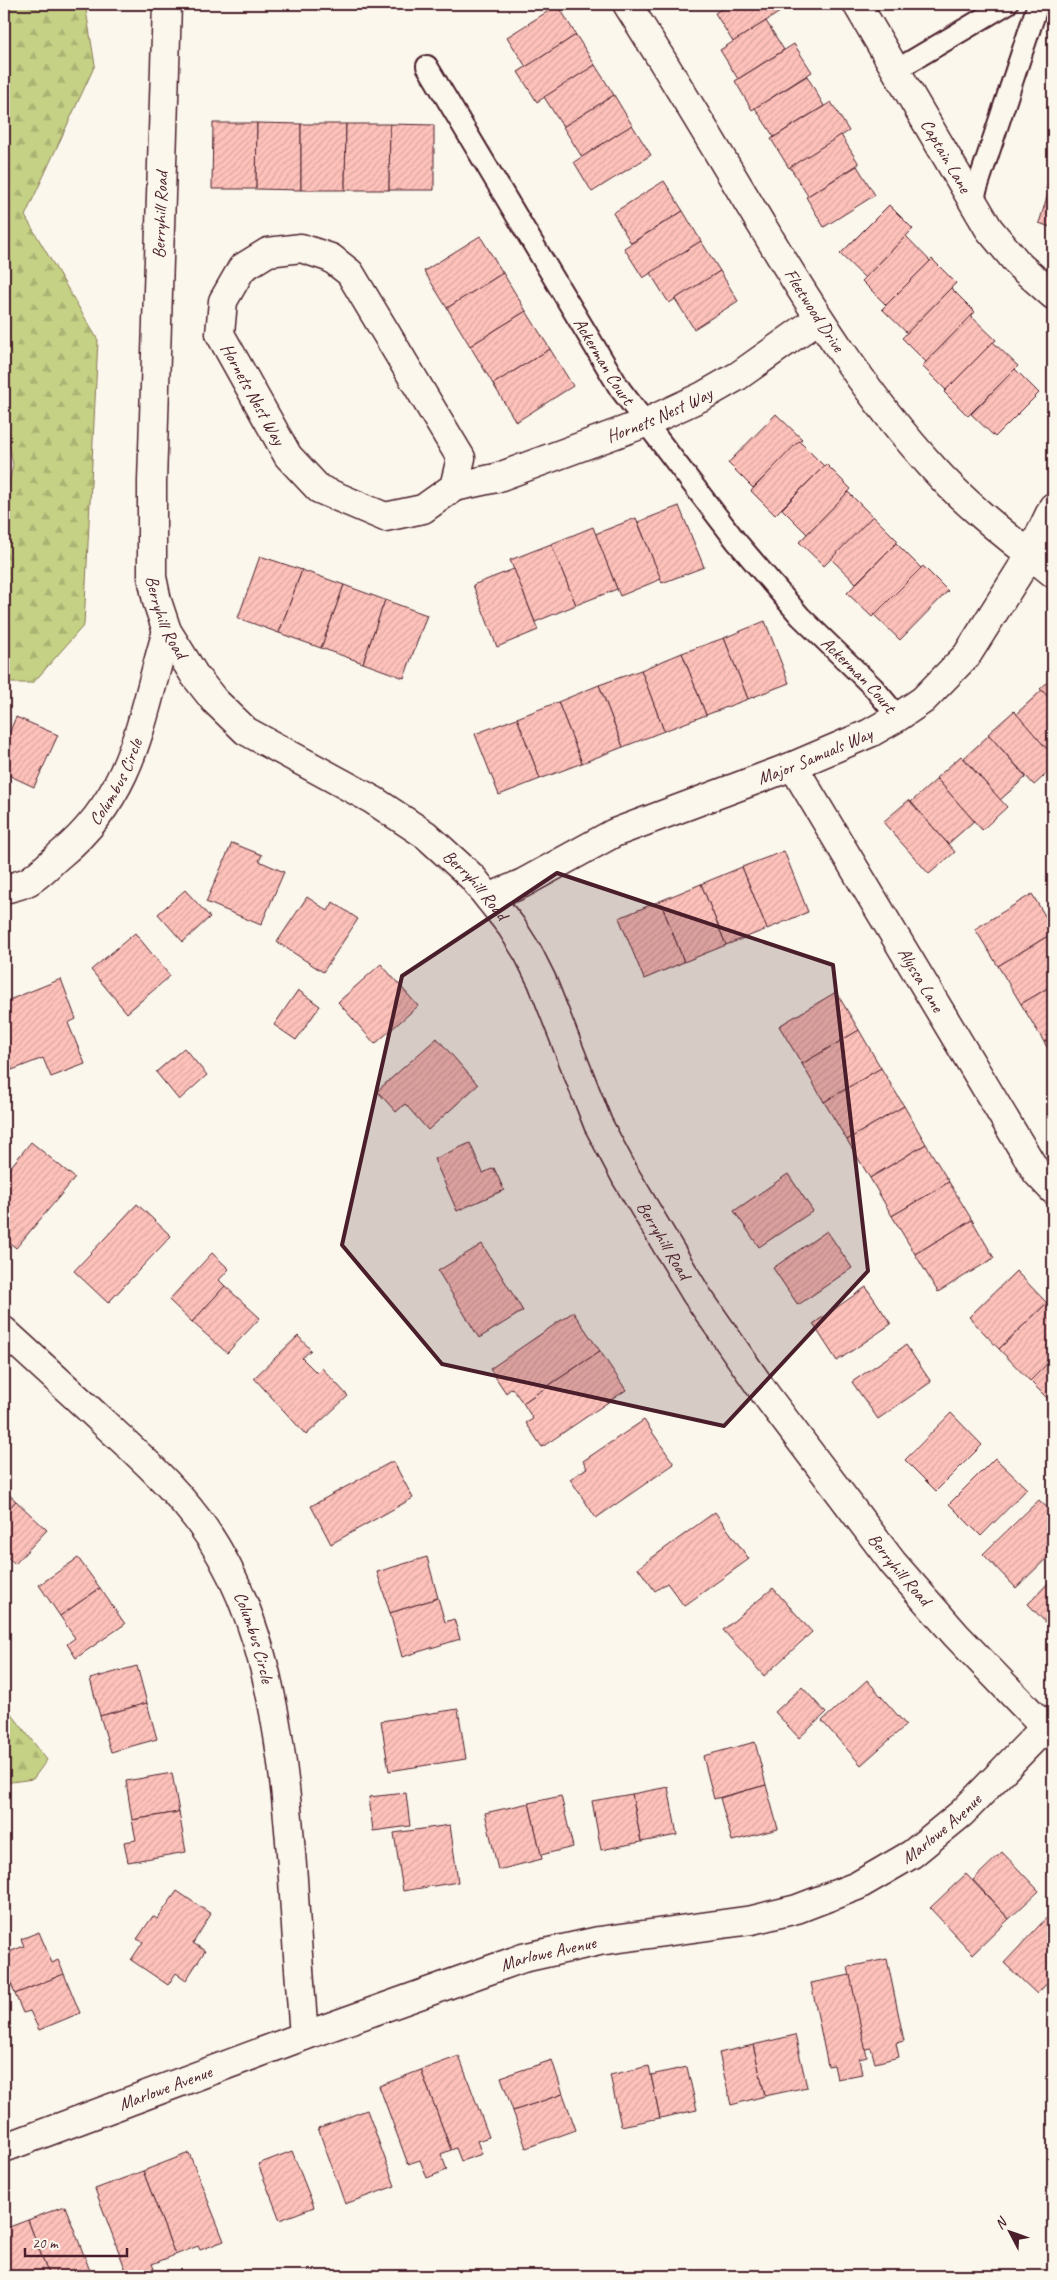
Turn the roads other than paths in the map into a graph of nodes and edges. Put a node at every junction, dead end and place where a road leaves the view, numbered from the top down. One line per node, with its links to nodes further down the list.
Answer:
1 (167, 4): 16 (street, Berryhill Road)
2 (629, 4): 10 (street, Fleetwood Drive)
3 (857, 4): 7 (street, Captain Lane)
4 (1007, 4): 7 (lane)
5 (1038, 4): 8 (lane)
6 (427, 66): 11 (lane, Ackerman Court)
7 (896, 70): 8 (street, Captain Lane)
8 (972, 200): 9 (street, Captain Lane)
9 (1053, 295)
10 (818, 319): 11 (street, Hornets Nest Way); 14 (street, Fleetwood Drive)
11 (645, 423): 12 (street, Hornets Nest Way); 17 (lane, Ackerman Court)
12 (454, 487): 12 (street, Hornets Nest Way)
13 (1053, 507): 14 (street, Major Samuals Way)
14 (1030, 555): 15 (street, Fleetwood Drive); 17 (street, Major Samuals Way)
15 (1053, 573)
16 (168, 631): 19 (street, Columbus Circle); 20 (street, Berryhill Road)
17 (898, 717): 18 (street, Major Samuals Way)
18 (793, 766): 20 (street, Major Samuals Way); 21 (street, Alyssa Lane)
19 (4, 889)
20 (489, 898): 23 (street, Berryhill Road)
21 (1053, 1190)
22 (4, 1331): 24 (street, Columbus Circle)
23 (1050, 1728): 24 (street, Marlowe Avenue)
24 (304, 2036): 25 (street, Marlowe Avenue)
25 (4, 2148)

